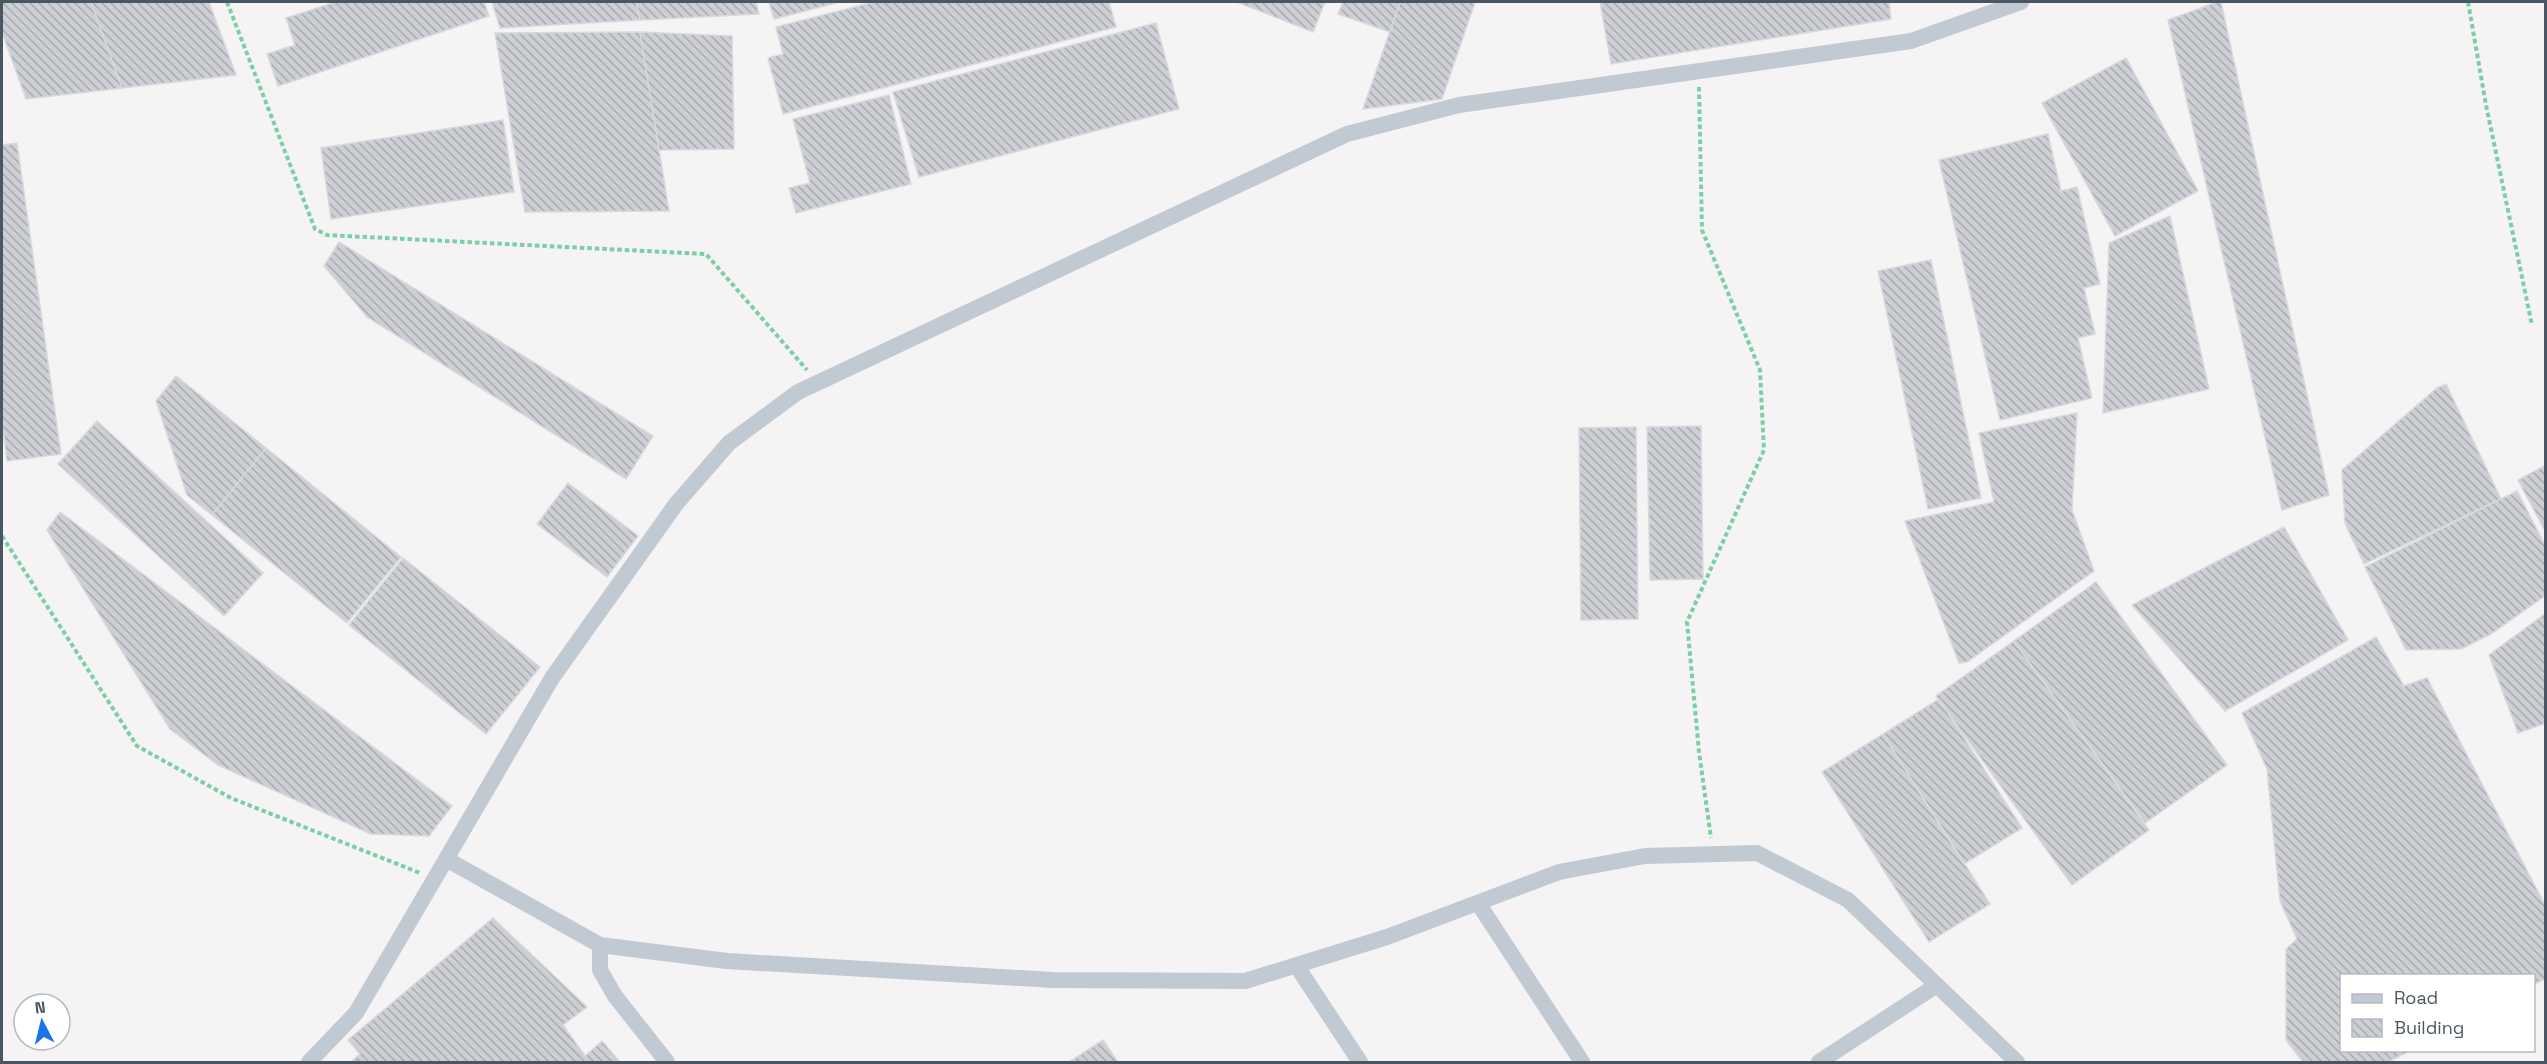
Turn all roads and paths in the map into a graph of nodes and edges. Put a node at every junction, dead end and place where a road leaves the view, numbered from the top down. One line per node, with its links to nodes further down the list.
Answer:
1 (227, 2): 6 (path)
2 (2021, 2): 4 (street)
3 (2468, 2): 5 (path)
4 (1699, 71): 6 (street); 8 (path)
5 (2532, 325)
6 (818, 383): 9 (street)
7 (2, 536): 10 (path)
8 (1713, 854): 11 (street); 14 (street)
9 (446, 859): 10 (street); 12 (street)
10 (435, 878): 15 (street)
11 (1478, 903): 13 (street); 18 (street)
12 (600, 945): 13 (street); 16 (street)
13 (1296, 965): 17 (street)
14 (1937, 985): 19 (street); 20 (street)
15 (309, 1062)
16 (667, 1062)
17 (1360, 1062)
18 (1582, 1062)
19 (1819, 1062)
20 (2017, 1062)

